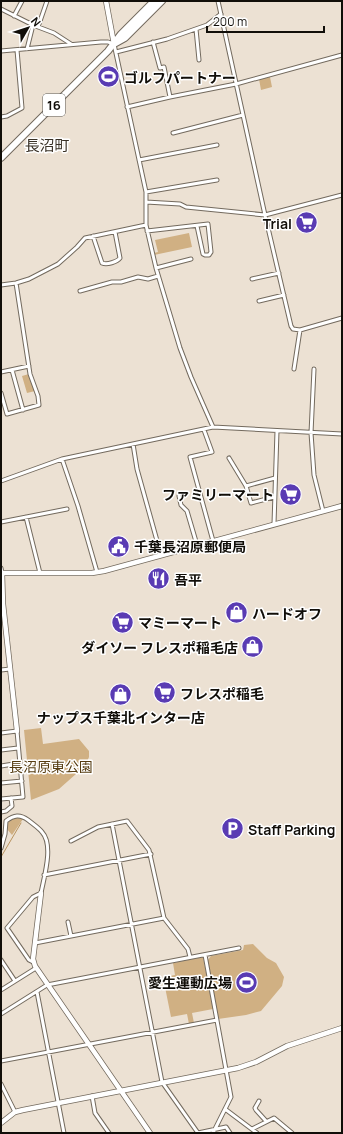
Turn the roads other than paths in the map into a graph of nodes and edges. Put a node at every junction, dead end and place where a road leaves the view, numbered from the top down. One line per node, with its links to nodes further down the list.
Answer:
1 (22, 1): 10 (street)
2 (47, 1): 12 (street)
3 (106, 1): 16 (street)
4 (162, 1): 7 (highway, 16)
5 (167, 1): 7 (highway, 16)
6 (218, 1): 9 (street)
7 (152, 4): 16 (highway, 16)
8 (1, 9): 10 (street)
9 (221, 14): 13 (street); 23 (street)
10 (14, 16): 11 (street)
11 (33, 25): 12 (street); 17 (street)
12 (38, 27): 15 (street)
13 (196, 29): 14 (street); 22 (street)
14 (153, 42): 20 (street); 24 (street)
15 (71, 44): 16 (street); 17 (street)
16 (114, 44): 20 (street); 30 (highway, 16)
17 (27, 49): 18 (street)
18 (17, 50): 19 (street); 27 (street)
19 (1, 51)
20 (116, 52): 25 (street)
21 (342, 56): 23 (street)
22 (199, 60)
23 (236, 84): 24 (street); 26 (street)
24 (170, 97): 25 (street)
25 (127, 107): 31 (street)
26 (243, 115): 28 (street); 36 (street)
27 (1, 116)
28 (174, 133)
29 (217, 145): 31 (street)
30 (1, 158)
31 (139, 160): 33 (street)
32 (217, 180): 33 (street)
33 (146, 192): 35 (street)
34 (342, 195): 36 (street)
35 (146, 202): 36 (street); 37 (street)
36 (265, 215): 44 (street)
37 (146, 225): 39 (street); 40 (street)
38 (197, 226): 38 (street); 39 (street)
39 (147, 231): 43 (street)
40 (115, 232): 41 (street); 41 (street)
41 (93, 236): 47 (street)
42 (191, 259): 43 (street)
43 (156, 268): 45 (street)
44 (279, 273): 46 (street); 50 (street)
45 (158, 276): 49 (street); 62 (street)
46 (252, 279)
47 (16, 283): 48 (street); 54 (street)
48 (1, 285)
49 (80, 291)
50 (284, 295): 51 (street); 53 (street)
51 (259, 301)
52 (342, 318): 53 (street)
53 (300, 330): 57 (street)
54 (29, 366): 56 (street); 61 (street)
55 (314, 369): 65 (street)
56 (12, 370): 58 (street); 61 (street)
57 (294, 370)
58 (1, 372)
59 (1, 393): 60 (street)
60 (3, 409): 61 (street)
61 (23, 410)
62 (213, 428): 63 (street); 64 (street)
63 (204, 430): 67 (street); 81 (street)
64 (277, 431): 65 (street); 70 (street)
65 (311, 433): 66 (street); 77 (street)
66 (342, 434)
67 (133, 444): 69 (street); 83 (street)
68 (229, 458): 72 (street)
69 (62, 459): 71 (street); 85 (street)
70 (275, 478): 72 (street); 74 (street)
71 (1, 481)
72 (246, 486): 74 (street)
73 (179, 496): 82 (street)
74 (274, 497): 80 (street)
75 (342, 506): 77 (street)
76 (67, 509): 78 (street)
77 (323, 511): 80 (street)
78 (26, 517): 79 (street); 87 (street)
79 (1, 522)
80 (274, 524): 81 (street)
81 (213, 541): 82 (street)
82 (197, 545): 83 (street)
83 (161, 555): 85 (street)
84 (1, 568): 86 (street)
85 (97, 572): 87 (street)
86 (2, 573): 87 (street); 88 (street)
87 (40, 573)
88 (2, 604): 89 (street)
89 (10, 669): 90 (street); 91 (street)
90 (1, 670)
91 (17, 731): 92 (street); 93 (street)
92 (1, 733)
93 (18, 748): 94 (street); 95 (street)
94 (1, 750)
95 (20, 763): 96 (street); 97 (street)
96 (1, 766)
97 (22, 781): 98 (street); 99 (street)
98 (1, 783)
99 (11, 798): 100 (street); 101 (street)
100 (1, 799)
101 (1, 812)
102 (112, 824): 105 (street); 107 (street); 108 (street)
103 (6, 825): 104 (street); 106 (street); 109 (street)
104 (1, 826)
105 (71, 841)
106 (1, 848)
107 (151, 854): 108 (street); 111 (street)
108 (119, 860): 109 (street); 113 (street)
109 (44, 875): 110 (street)
110 (41, 892): 115 (street); 120 (street)
111 (164, 918): 113 (street); 118 (street)
112 (68, 922): 114 (street)
113 (131, 925): 114 (street); 121 (street)
114 (71, 936): 115 (street)
115 (35, 943): 120 (street)
116 (238, 948): 117 (street)
117 (205, 954): 118 (street); 128 (street)
118 (190, 957): 121 (street)
119 (1, 960): 123 (street)
120 (33, 962): 122 (street)
121 (139, 967): 124 (street); 130 (street)
122 (36, 968): 123 (street); 124 (street)
123 (15, 981): 125 (street)
124 (47, 985): 126 (street); 131 (street)
125 (1, 990)
126 (37, 992): 127 (street); 132 (street)
127 (1, 1014)
128 (217, 1020): 130 (street); 134 (street)
129 (342, 1028): 134 (street)
130 (152, 1032): 131 (street); 135 (street)
131 (89, 1045): 132 (street); 137 (street)
132 (48, 1053): 133 (street); 140 (street)
133 (1, 1061)
134 (226, 1070): 135 (street); 141 (street)
135 (162, 1082): 137 (street); 146 (street)
136 (1, 1084): 142 (street)
137 (120, 1091): 138 (street); 149 (street)
138 (92, 1096): 140 (street); 148 (street)
139 (259, 1101): 143 (street)
140 (58, 1103): 142 (street); 147 (street)
141 (225, 1109): 145 (street); 146 (street)
142 (15, 1112): 144 (street)
143 (266, 1121): 145 (street); 152 (street)
144 (1, 1123)
145 (252, 1129): 151 (street)
146 (213, 1131): 150 (street)
147 (64, 1133)
148 (109, 1133)
149 (150, 1133)
150 (230, 1133)
151 (257, 1133)
152 (292, 1133)

